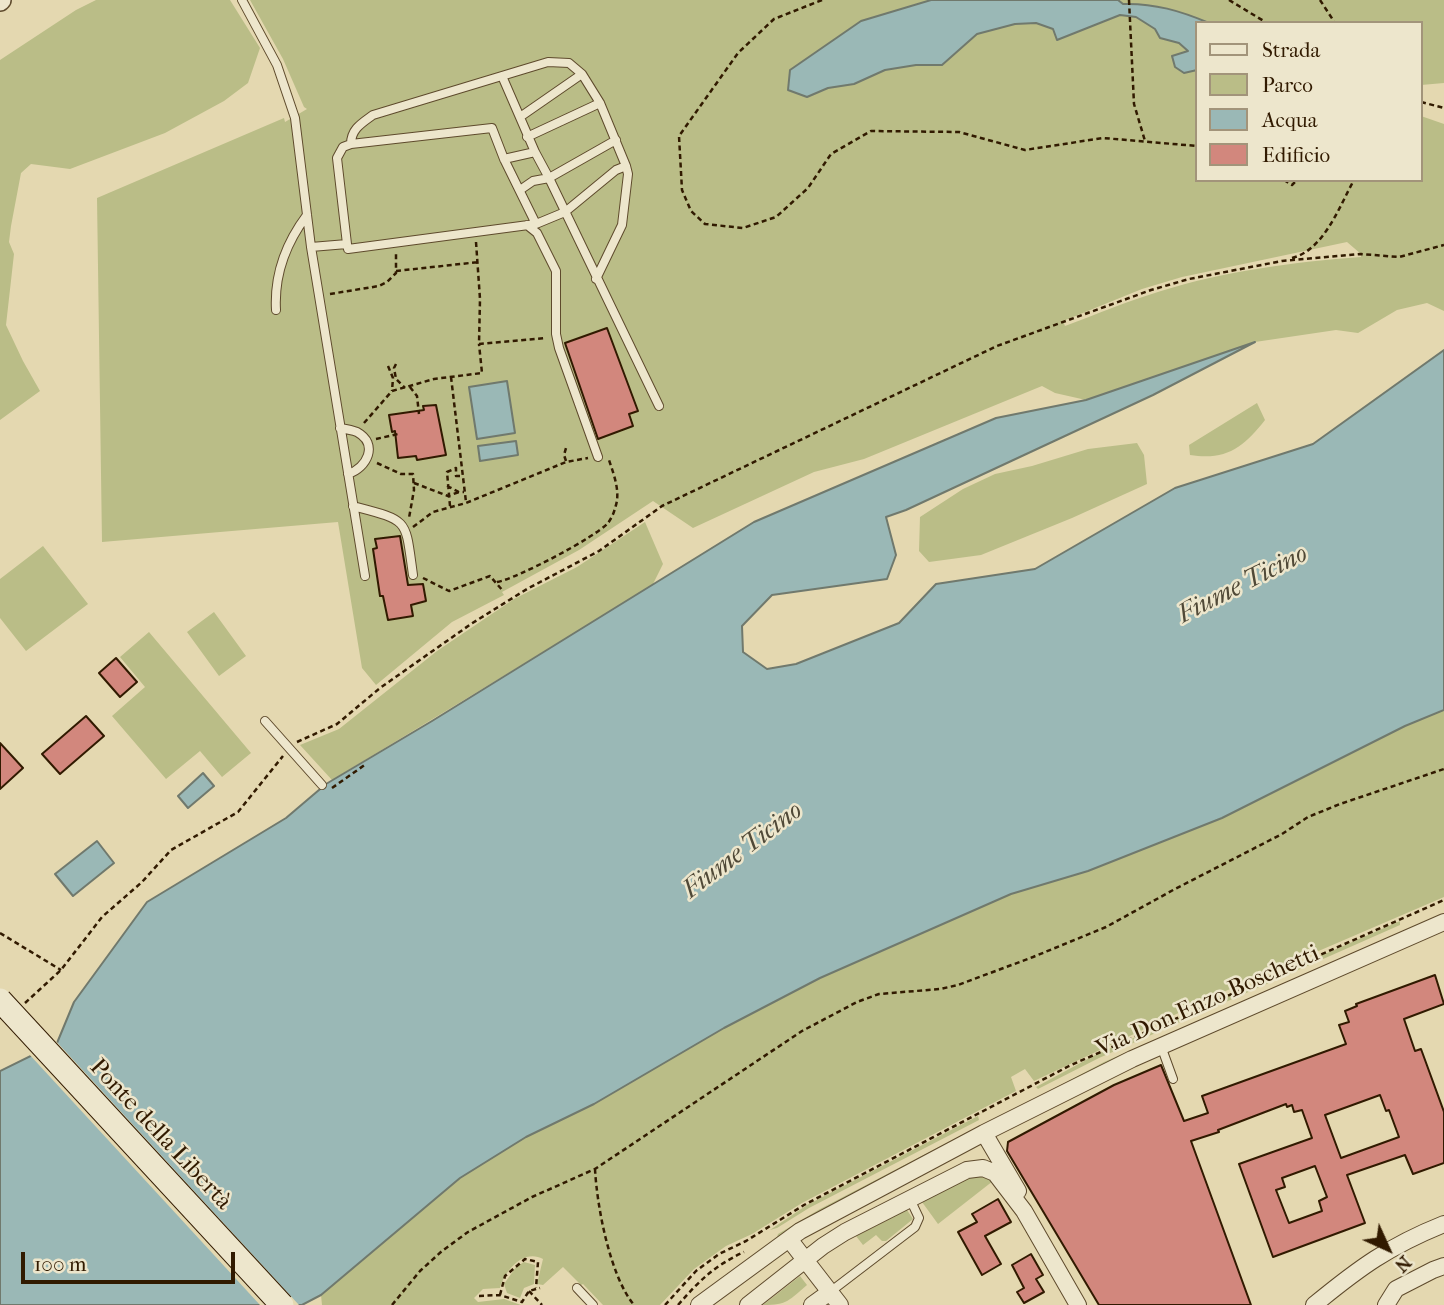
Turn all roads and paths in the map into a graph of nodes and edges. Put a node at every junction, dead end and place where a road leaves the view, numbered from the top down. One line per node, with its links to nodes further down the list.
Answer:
1 (242, 0): 26 (lane)
2 (822, 0): 16 (path)
3 (1129, 0): 16 (path)
4 (1229, 0): 6 (path)
5 (1320, 0): 7 (path)
6 (1265, 21)
7 (1334, 21)
8 (582, 74): 9 (lane); 10 (lane); 13 (lane)
9 (502, 76): 13 (lane); 17 (lane)
10 (600, 103): 14 (lane); 15 (lane)
11 (1423, 103): 12 (path)
12 (1444, 108)
13 (520, 117): 14 (lane)
14 (527, 136): 19 (lane)
15 (616, 140): 21 (lane); 22 (lane)
16 (1145, 141): 18 (path)
17 (351, 144): 20 (lane); 32 (lane)
18 (1196, 146)
19 (535, 152): 20 (lane); 22 (lane)
20 (504, 159): 24 (lane)
21 (626, 166): 25 (lane); 36 (lane)
22 (549, 178): 24 (lane); 25 (lane)
23 (1353, 182): 33 (path)
24 (520, 190): 27 (lane)
25 (565, 212): 27 (lane); 36 (lane)
26 (307, 215): 31 (lane); 38 (lane)
27 (532, 225): 28 (lane); 39 (lane)
28 (474, 232): 29 (lane); 34 (path)
29 (395, 243): 32 (lane); 35 (path)
30 (1444, 245): 33 (path)
31 (311, 247): 32 (lane); 37 (lane)
32 (348, 247)
33 (1282, 261): 72 (path)
34 (479, 262): 35 (path); 40 (path)
35 (397, 271): 37 (path)
36 (596, 279): 47 (lane)
37 (319, 296): 49 (lane)
38 (276, 310)
39 (557, 337): 40 (path); 54 (lane)
40 (479, 344): 43 (path)
41 (397, 364): 45 (path)
42 (388, 366): 46 (path)
43 (451, 377): 44 (path); 58 (path)
44 (410, 387): 45 (path); 48 (path)
45 (405, 388): 46 (path)
46 (392, 391): 50 (path)
47 (659, 405)
48 (419, 414)
49 (340, 428): 50 (lane); 57 (lane)
50 (357, 432): 52 (lane)
51 (398, 434): 52 (path)
52 (367, 444): 55 (lane)
53 (566, 448): 56 (path)
54 (598, 457): 56 (path); 69 (path)
55 (367, 459): 57 (lane); 59 (path)
56 (566, 461): 63 (path)
57 (348, 474): 64 (lane)
58 (463, 476): 60 (path); 61 (path)
59 (414, 483): 62 (path); 66 (path)
60 (447, 486): 61 (path); 62 (path)
61 (462, 492): 62 (path); 63 (path)
62 (448, 496): 65 (path)
63 (466, 503): 65 (path)
64 (353, 506): 66 (lane); 68 (lane)
65 (451, 507): 66 (path)
66 (407, 531): 67 (lane)
67 (413, 575): 69 (path)
68 (365, 576)
69 (497, 582): 70 (path)
70 (503, 591)
71 (265, 721): 72 (lane)
72 (289, 748): 75 (lane); 80 (path)
73 (366, 764): 75 (path)
74 (1444, 769): 88 (path)
75 (326, 787)
76 (1403, 918): 78 (path)
77 (1444, 922): 83 (street, Via Don Enzo Boschetti)
78 (1406, 925)
79 (0, 933): 80 (path)
80 (61, 970): 82 (path)
81 (0, 1000): 100 (main road, Ponte della Libertà, bridge)
82 (24, 1004)
83 (1161, 1046): 84 (lane); 87 (street, Via Don Enzo Boschetti)
84 (1173, 1079)
85 (1027, 1088): 86 (path)
86 (1031, 1096)
87 (988, 1131): 90 (street); 92 (street, Via Don Enzo Boschetti)
88 (595, 1169): 101 (path); 104 (path)
89 (910, 1199): 90 (street); 93 (street); 99 (lane)
90 (1024, 1211): 108 (street)
91 (1444, 1224): 109 (street)
92 (789, 1239): 93 (street); 105 (street, Via Don Enzo Boschetti)
93 (805, 1260): 99 (street); 106 (street)
94 (1444, 1266): 110 (street)
95 (577, 1288): 103 (lane)
96 (529, 1291): 97 (path); 97 (path); 102 (path)
97 (500, 1295): 98 (path)
98 (479, 1296)
99 (835, 1298): 107 (street)
100 (282, 1305)
101 (392, 1305)
102 (542, 1305)
103 (593, 1305)
104 (634, 1305)
105 (699, 1305)
106 (748, 1305)
107 (812, 1305)
108 (1078, 1305)
109 (1314, 1305)
110 (1386, 1305)

